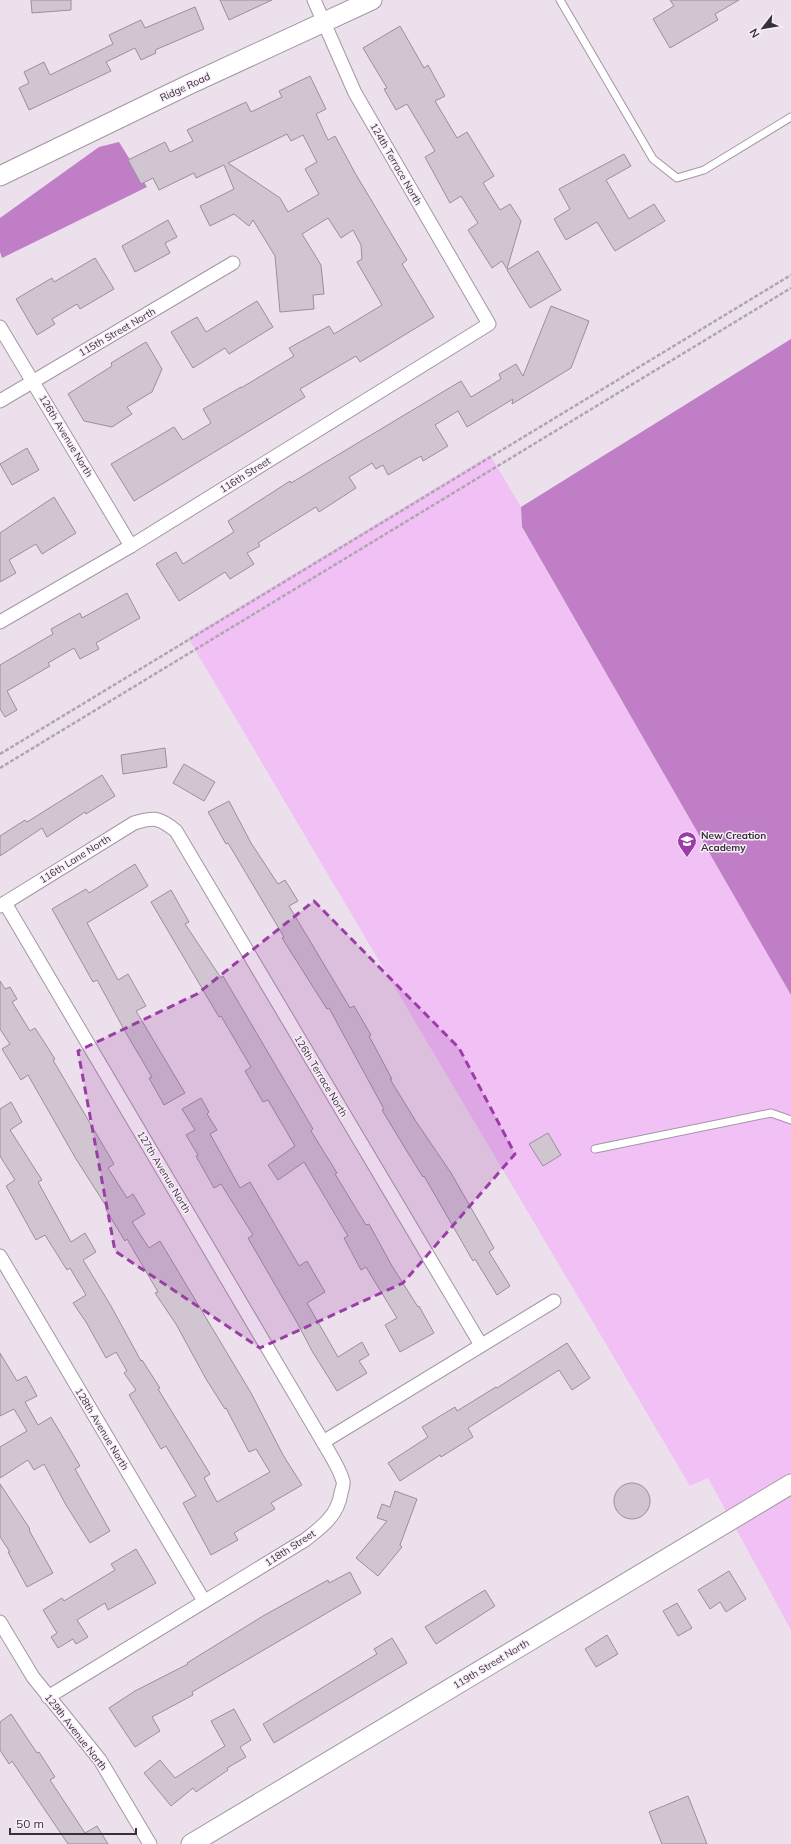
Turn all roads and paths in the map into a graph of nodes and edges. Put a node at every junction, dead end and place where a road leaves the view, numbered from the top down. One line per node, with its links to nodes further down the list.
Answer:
1 (314, 0): 4 (street, 124th Terrace North)
2 (372, 0): 4 (street, Ridge Road)
3 (560, 0): 5 (lane)
4 (325, 22): 6 (street, Ridge Road); 10 (street, 124th Terrace North)
5 (791, 118)
6 (0, 176)
7 (234, 264): 12 (street, 115th Street North)
8 (791, 275): 16 (path)
9 (791, 288): 17 (path)
10 (489, 324): 14 (street, 116th Street)
11 (0, 327): 12 (street, 126th Avenue North)
12 (33, 381): 13 (street, 115th Street North); 14 (street, 126th Avenue North)
13 (0, 400)
14 (131, 546): 15 (street, 116th Street)
15 (0, 622)
16 (0, 754)
17 (0, 768)
18 (152, 818): 19 (street, 116th Lane North); 24 (street, 126th Terrace North)
19 (3, 904): 25 (street, 127th Avenue North)
20 (791, 1120): 21 (lane)
21 (595, 1148)
22 (0, 1256): 27 (street, 128th Avenue North)
23 (554, 1301): 24 (street)
24 (481, 1345): 25 (street)
25 (323, 1442): 27 (street, 118th Street)
26 (791, 1484): 31 (street, 119th Street North)
27 (204, 1601): 29 (street, 118th Street)
28 (0, 1622): 29 (street, 129th Avenue North)
29 (48, 1697): 30 (street, 129th Avenue North)
30 (150, 1844)
31 (191, 1844)

